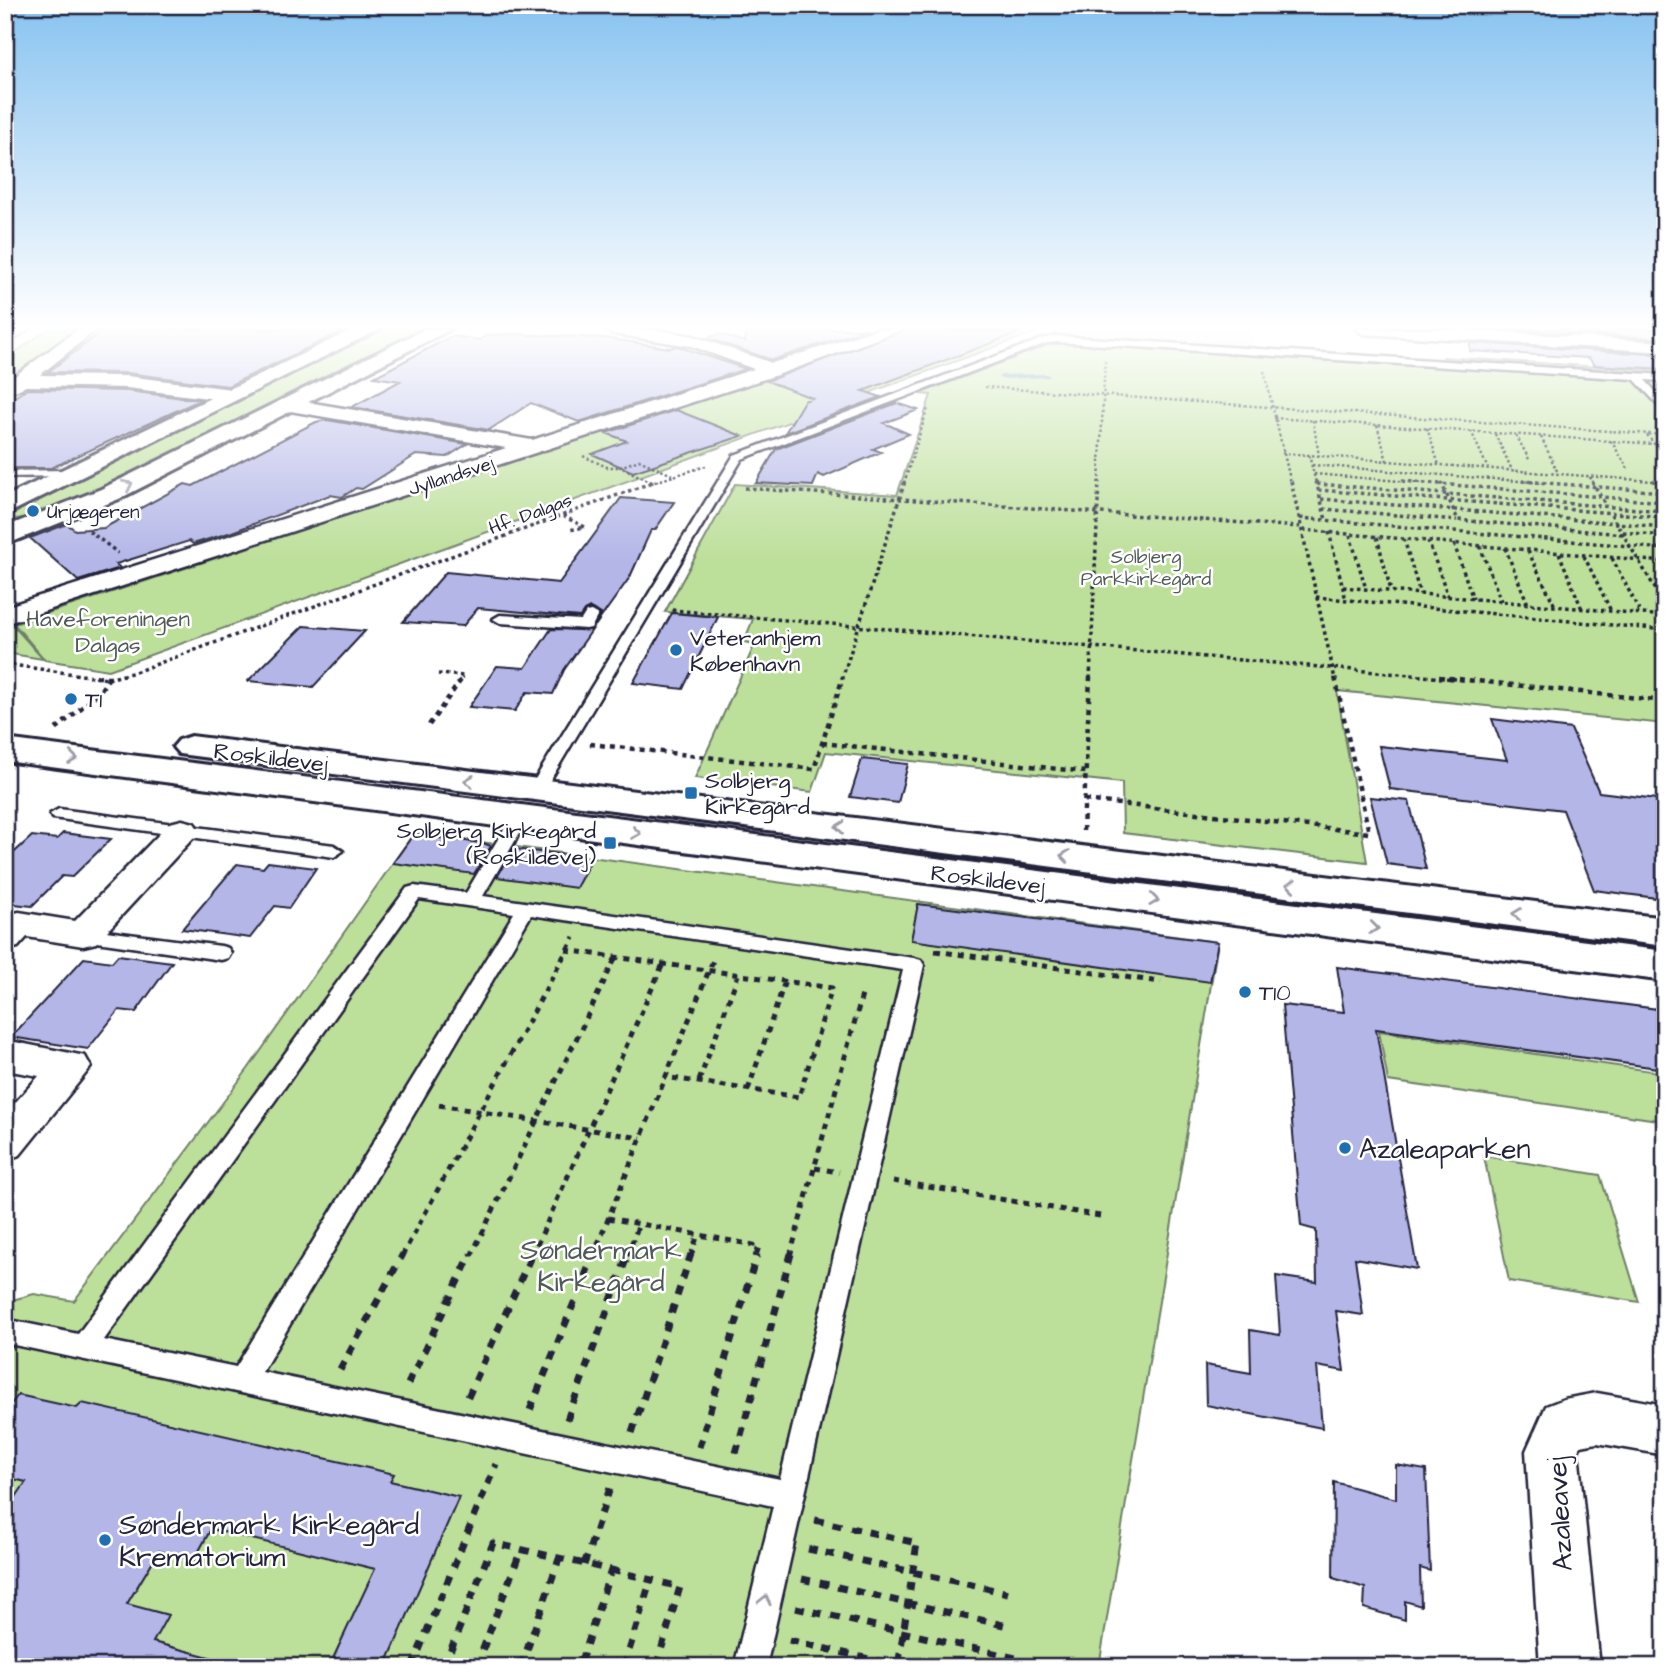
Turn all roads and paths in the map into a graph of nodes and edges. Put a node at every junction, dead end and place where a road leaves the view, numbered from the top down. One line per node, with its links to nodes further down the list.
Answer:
1 (207, 407): 34 (street)
2 (286, 407): 60 (street, one-way to 2)
3 (302, 407): 21 (street)
4 (661, 407): 21 (street, Jyllandsvej)
5 (874, 407): 45 (lane)
6 (929, 407): 51 (path)
7 (1103, 407): 61 (path)
8 (1272, 407): 9 (path); 16 (path)
9 (1274, 418): 10 (path); 22 (path)
10 (1313, 420): 11 (path); 24 (path)
11 (1377, 425): 12 (path); 26 (path)
12 (1427, 428): 13 (path); 29 (path)
13 (1471, 431): 14 (path); 31 (path)
14 (1494, 433): 15 (path); 32 (path)
15 (1516, 434): 18 (path); 27 (path)
16 (1647, 434): 17 (path); 20 (path)
17 (1665, 435)
18 (1540, 436): 19 (path); 37 (path)
19 (1611, 441): 20 (path); 33 (path)
20 (1655, 444): 25 (path)
21 (538, 447): 91 (street, Jyllandsvej)
22 (1282, 453): 23 (path); 65 (path)
23 (1309, 455): 24 (path); 28 (path)
24 (1319, 456): 26 (path)
25 (1665, 457)
26 (1388, 461): 29 (path)
27 (1530, 461)
28 (1312, 465): 36 (path); 39 (path)
29 (1439, 465): 31 (path)
30 (708, 466): 38 (path, Hf. Dalgas)
31 (1488, 468): 32 (path)
32 (1512, 470): 37 (path)
33 (1629, 470)
34 (69, 473): 35 (lane); 54 (street)
35 (5, 474)
36 (1314, 474): 43 (path); 44 (path)
37 (1559, 474): 40 (path)
38 (672, 475): 41 (path, Hf. Dalgas); 41 (path)
39 (1437, 475): 44 (path); 46 (path)
40 (1590, 476): 42 (path); 46 (path)
41 (653, 482): 63 (path, Hf. Dalgas)
42 (1665, 482)
43 (1317, 484): 47 (path); 49 (path)
44 (1442, 484): 49 (path); 50 (path)
45 (720, 486): 51 (path); 104 (lane)
46 (1595, 487): 48 (path); 50 (path)
47 (1318, 489): 52 (path); 53 (path)
48 (1665, 492)
49 (1446, 494): 53 (path); 56 (path)
50 (1601, 497): 55 (path); 56 (path)
51 (897, 499): 61 (path); 112 (path)
52 (1321, 499): 57 (path); 58 (path)
53 (1449, 500): 58 (path); 62 (path)
54 (9, 502)
55 (1665, 502)
56 (1607, 507): 59 (path); 62 (path)
57 (1323, 509): 66 (path); 67 (path)
58 (1454, 510): 67 (path); 68 (path)
59 (1665, 511)
60 (65, 513): 76 (street); 91 (path)
61 (1098, 513): 70 (path); 114 (path)
62 (1611, 513): 64 (path); 68 (path)
63 (563, 516): 71 (path); 118 (path, Hf. Dalgas)
64 (1665, 517)
65 (1300, 518): 66 (path); 70 (path)
66 (1326, 520): 82 (path)
67 (1458, 520): 73 (path)
68 (1616, 523): 69 (path); 73 (path)
69 (1665, 527)
70 (1303, 529): 72 (path); 97 (path)
71 (569, 530)
72 (1328, 533): 74 (path); 92 (path)
73 (1622, 533): 75 (path); 82 (path)
74 (1350, 535): 77 (path); 93 (path)
75 (1665, 536)
76 (5, 537)
77 (1377, 537): 78 (path); 94 (path)
78 (1404, 539): 79 (path); 95 (path)
79 (1428, 541): 80 (path); 96 (path)
80 (1454, 544): 81 (path); 98 (path)
81 (1480, 546): 83 (path); 100 (path)
82 (1630, 547): 85 (path); 89 (path)
83 (1505, 548): 84 (path); 101 (path)
84 (1527, 550): 86 (path); 103 (path)
85 (1665, 550)
86 (1559, 553): 87 (path); 105 (path)
87 (1584, 555): 88 (path); 106 (path)
88 (1612, 557): 89 (path); 107 (path)
89 (1638, 560): 90 (path); 102 (path)
90 (1665, 562)
91 (143, 574): 109 (street, Jyllandsvej)
92 (1343, 587): 93 (path); 99 (path)
93 (1366, 589): 94 (path)
94 (1391, 591): 95 (path)
95 (1420, 594): 96 (path)
96 (1448, 596): 98 (path)
97 (1316, 597): 99 (path); 116 (path)
98 (1473, 599): 100 (path)
99 (1346, 600): 113 (path)
100 (1501, 601): 101 (path)
101 (1528, 604): 103 (path)
102 (1665, 605)
103 (1555, 606): 105 (path)
104 (648, 608): 112 (path); 123 (lane)
105 (1582, 609): 106 (path)
106 (1612, 611): 107 (path)
107 (1641, 614): 110 (path)
108 (591, 615): 111 (lane)
109 (5, 616)
110 (1665, 616)
111 (500, 619)
112 (857, 626): 114 (path); 124 (path)
113 (1665, 630)
114 (1092, 646): 116 (path); 126 (path)
115 (5, 664): 118 (path, Hf. Dalgas)
116 (1333, 666): 119 (path); 127 (path)
117 (438, 674): 121 (path)
118 (108, 679): 122 (path)
119 (1665, 701)
120 (5, 724): 122 (street, Roskildevej)
121 (429, 724)
122 (55, 730): 128 (street, Roskildevej, one-way to 122)
123 (567, 742): 124 (path); 128 (lane)
124 (822, 743): 126 (path)
125 (5, 750): 128 (street, Roskildevej, one-way to 128)
126 (1086, 772): 127 (path)
127 (1085, 800): 132 (path)
128 (529, 803): 132 (street, Roskildevej, one-way to 128); 133 (lane); 135 (street, Roskildevej, one-way to 135)
129 (59, 814): 130 (lane)
130 (182, 831): 131 (lane); 137 (street)
131 (334, 851)
132 (1082, 858): 135 (street, Roskildevej, one-way to 132)
133 (471, 900): 134 (lane); 168 (lane)
134 (526, 908): 139 (lane); 155 (lane)
135 (1453, 922): 140 (street, Roskildevej)
136 (1665, 932): 140 (street, Roskildevej)
137 (83, 934): 138 (street); 141 (lane)
138 (5, 938)
139 (723, 938): 144 (lane); 146 (path)
140 (1589, 939): 145 (street, Roskildevej)
141 (221, 953)
142 (616, 957): 143 (path); 156 (path); 157 (path)
143 (663, 964): 146 (path); 158 (path)
144 (914, 965): 149 (path); 162 (lane)
145 (1665, 965)
146 (709, 971): 147 (path); 152 (path)
147 (738, 975): 148 (path); 153 (path)
148 (785, 981): 154 (path); 154 (path)
149 (1161, 982)
150 (862, 995): 161 (path)
151 (5, 1055): 160 (street)
152 (665, 1077): 153 (path); 159 (path)
153 (699, 1081): 154 (path)
154 (748, 1090)
155 (410, 1101): 156 (path); 169 (lane)
156 (480, 1111): 157 (path); 170 (path)
157 (537, 1121): 158 (path); 171 (path)
158 (589, 1130): 159 (path); 172 (path)
159 (641, 1138): 164 (path)
160 (5, 1143)
161 (814, 1168): 162 (path); 178 (path)
162 (867, 1176): 163 (path); 179 (lane)
163 (1106, 1217)
164 (608, 1218): 165 (path); 174 (path)
165 (639, 1224): 166 (path); 175 (path)
166 (698, 1234): 176 (path); 177 (path)
167 (5, 1331): 168 (lane)
168 (84, 1348): 169 (lane)
169 (242, 1382): 170 (lane)
170 (325, 1399): 171 (lane)
171 (394, 1413): 172 (lane)
172 (455, 1426): 174 (lane)
173 (1665, 1430): 204 (street, Azaleavej)
174 (513, 1438): 175 (lane); 196 (path)
175 (557, 1447): 176 (lane)
176 (621, 1460): 177 (lane); 183 (path)
177 (690, 1476): 178 (lane)
178 (728, 1483): 179 (lane)
179 (788, 1505): 185 (path); 203 (lane, one-way to 179)
180 (521, 1549): 182 (path); 197 (path); 198 (path)
181 (805, 1549): 185 (path)
182 (559, 1559): 183 (path); 199 (path)
183 (584, 1565): 184 (path)
184 (611, 1570): 187 (path); 200 (path)
185 (912, 1571): 188 (path); 189 (path)
186 (798, 1578): 189 (path)
187 (651, 1579): 201 (path); 202 (path)
188 (1009, 1593)
189 (908, 1603): 191 (path); 192 (path)
190 (792, 1607): 192 (path)
191 (1013, 1627)
192 (903, 1632): 194 (path); 195 (path)
193 (784, 1639): 195 (path)
194 (1016, 1658)
195 (900, 1666)
196 (412, 1667)
197 (444, 1667)
198 (476, 1667)
199 (521, 1667)
200 (579, 1667)
201 (624, 1667)
202 (656, 1667)
203 (750, 1667)
204 (1570, 1667)

